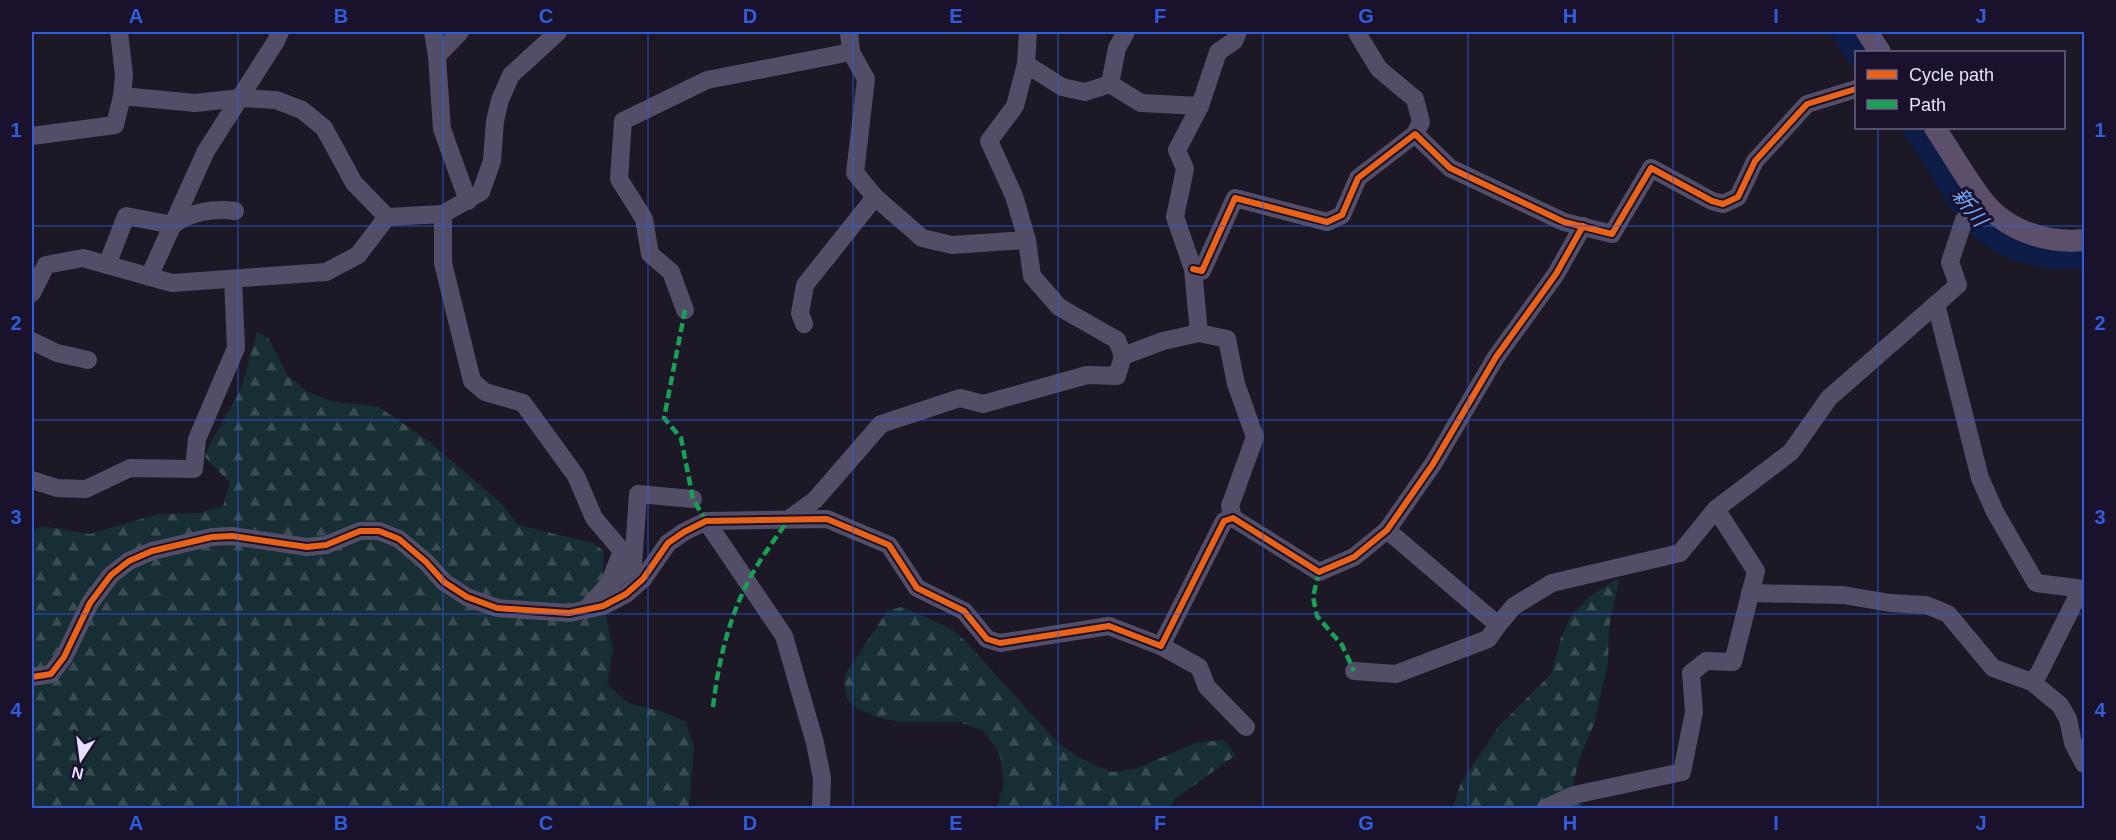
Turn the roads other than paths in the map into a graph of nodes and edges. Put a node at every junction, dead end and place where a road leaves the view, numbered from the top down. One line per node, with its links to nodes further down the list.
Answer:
1 (118, 32): 18 (street)
2 (280, 32): 19 (street)
3 (433, 32): 14 (street)
4 (460, 32): 14 (street)
5 (558, 32): 25 (street)
6 (849, 32): 13 (street)
7 (1028, 32): 15 (street)
8 (1126, 32): 16 (street)
9 (1238, 32): 20 (street)
10 (1358, 32): 22 (street)
11 (1867, 32): 12 (main road)
12 (1879, 51)
13 (851, 52): 24 (street); 40 (street)
14 (437, 56): 25 (street)
15 (1026, 64): 16 (street); 32 (street)
16 (1110, 84): 20 (street)
17 (1855, 90): 31 (street)
18 (122, 96): 19 (street); 23 (street)
19 (241, 98): 29 (street); 30 (street)
20 (1200, 106): 35 (street)
21 (1936, 129): 26 (main road)
22 (1415, 134): 31 (street); 35 (street)
23 (32, 136)
24 (875, 198): 32 (street); 41 (street)
25 (468, 201): 28 (street)
26 (1985, 203): 33 (main road); 39 (street)
27 (235, 211): 30 (street)
28 (442, 214): 29 (street); 53 (street)
29 (387, 217): 37 (street)
30 (172, 225): 34 (street); 36 (street)
31 (1583, 226): 52 (street)
32 (1027, 240): 44 (street)
33 (2085, 240)
34 (106, 265): 36 (street); 38 (street)
35 (1193, 269): 42 (street)
36 (149, 277): 37 (street)
37 (233, 279): 46 (street)
38 (32, 293)
39 (1936, 304): 48 (street); 54 (street)
40 (685, 310)
41 (804, 324)
42 (1199, 333): 44 (street); 49 (street)
43 (32, 341): 45 (street)
44 (1123, 357): 50 (street)
45 (88, 360)
46 (32, 480)
47 (693, 499): 53 (street)
48 (1716, 509): 55 (street); 57 (street)
49 (1233, 518): 52 (street); 58 (street)
50 (789, 519): 51 (street); 58 (street)
51 (706, 521): 56 (street); 64 (street)
52 (1387, 530): 57 (street)
53 (609, 584): 56 (street)
54 (2083, 589): 61 (street)
55 (1750, 593): 61 (street); 65 (street)
56 (585, 610): 60 (street)
57 (1498, 625): 59 (street)
58 (1161, 646): 62 (street)
59 (1354, 671)
60 (32, 677)
61 (2032, 682): 63 (street)
62 (1246, 727)
63 (2085, 764)
64 (821, 808)
65 (1546, 808)

